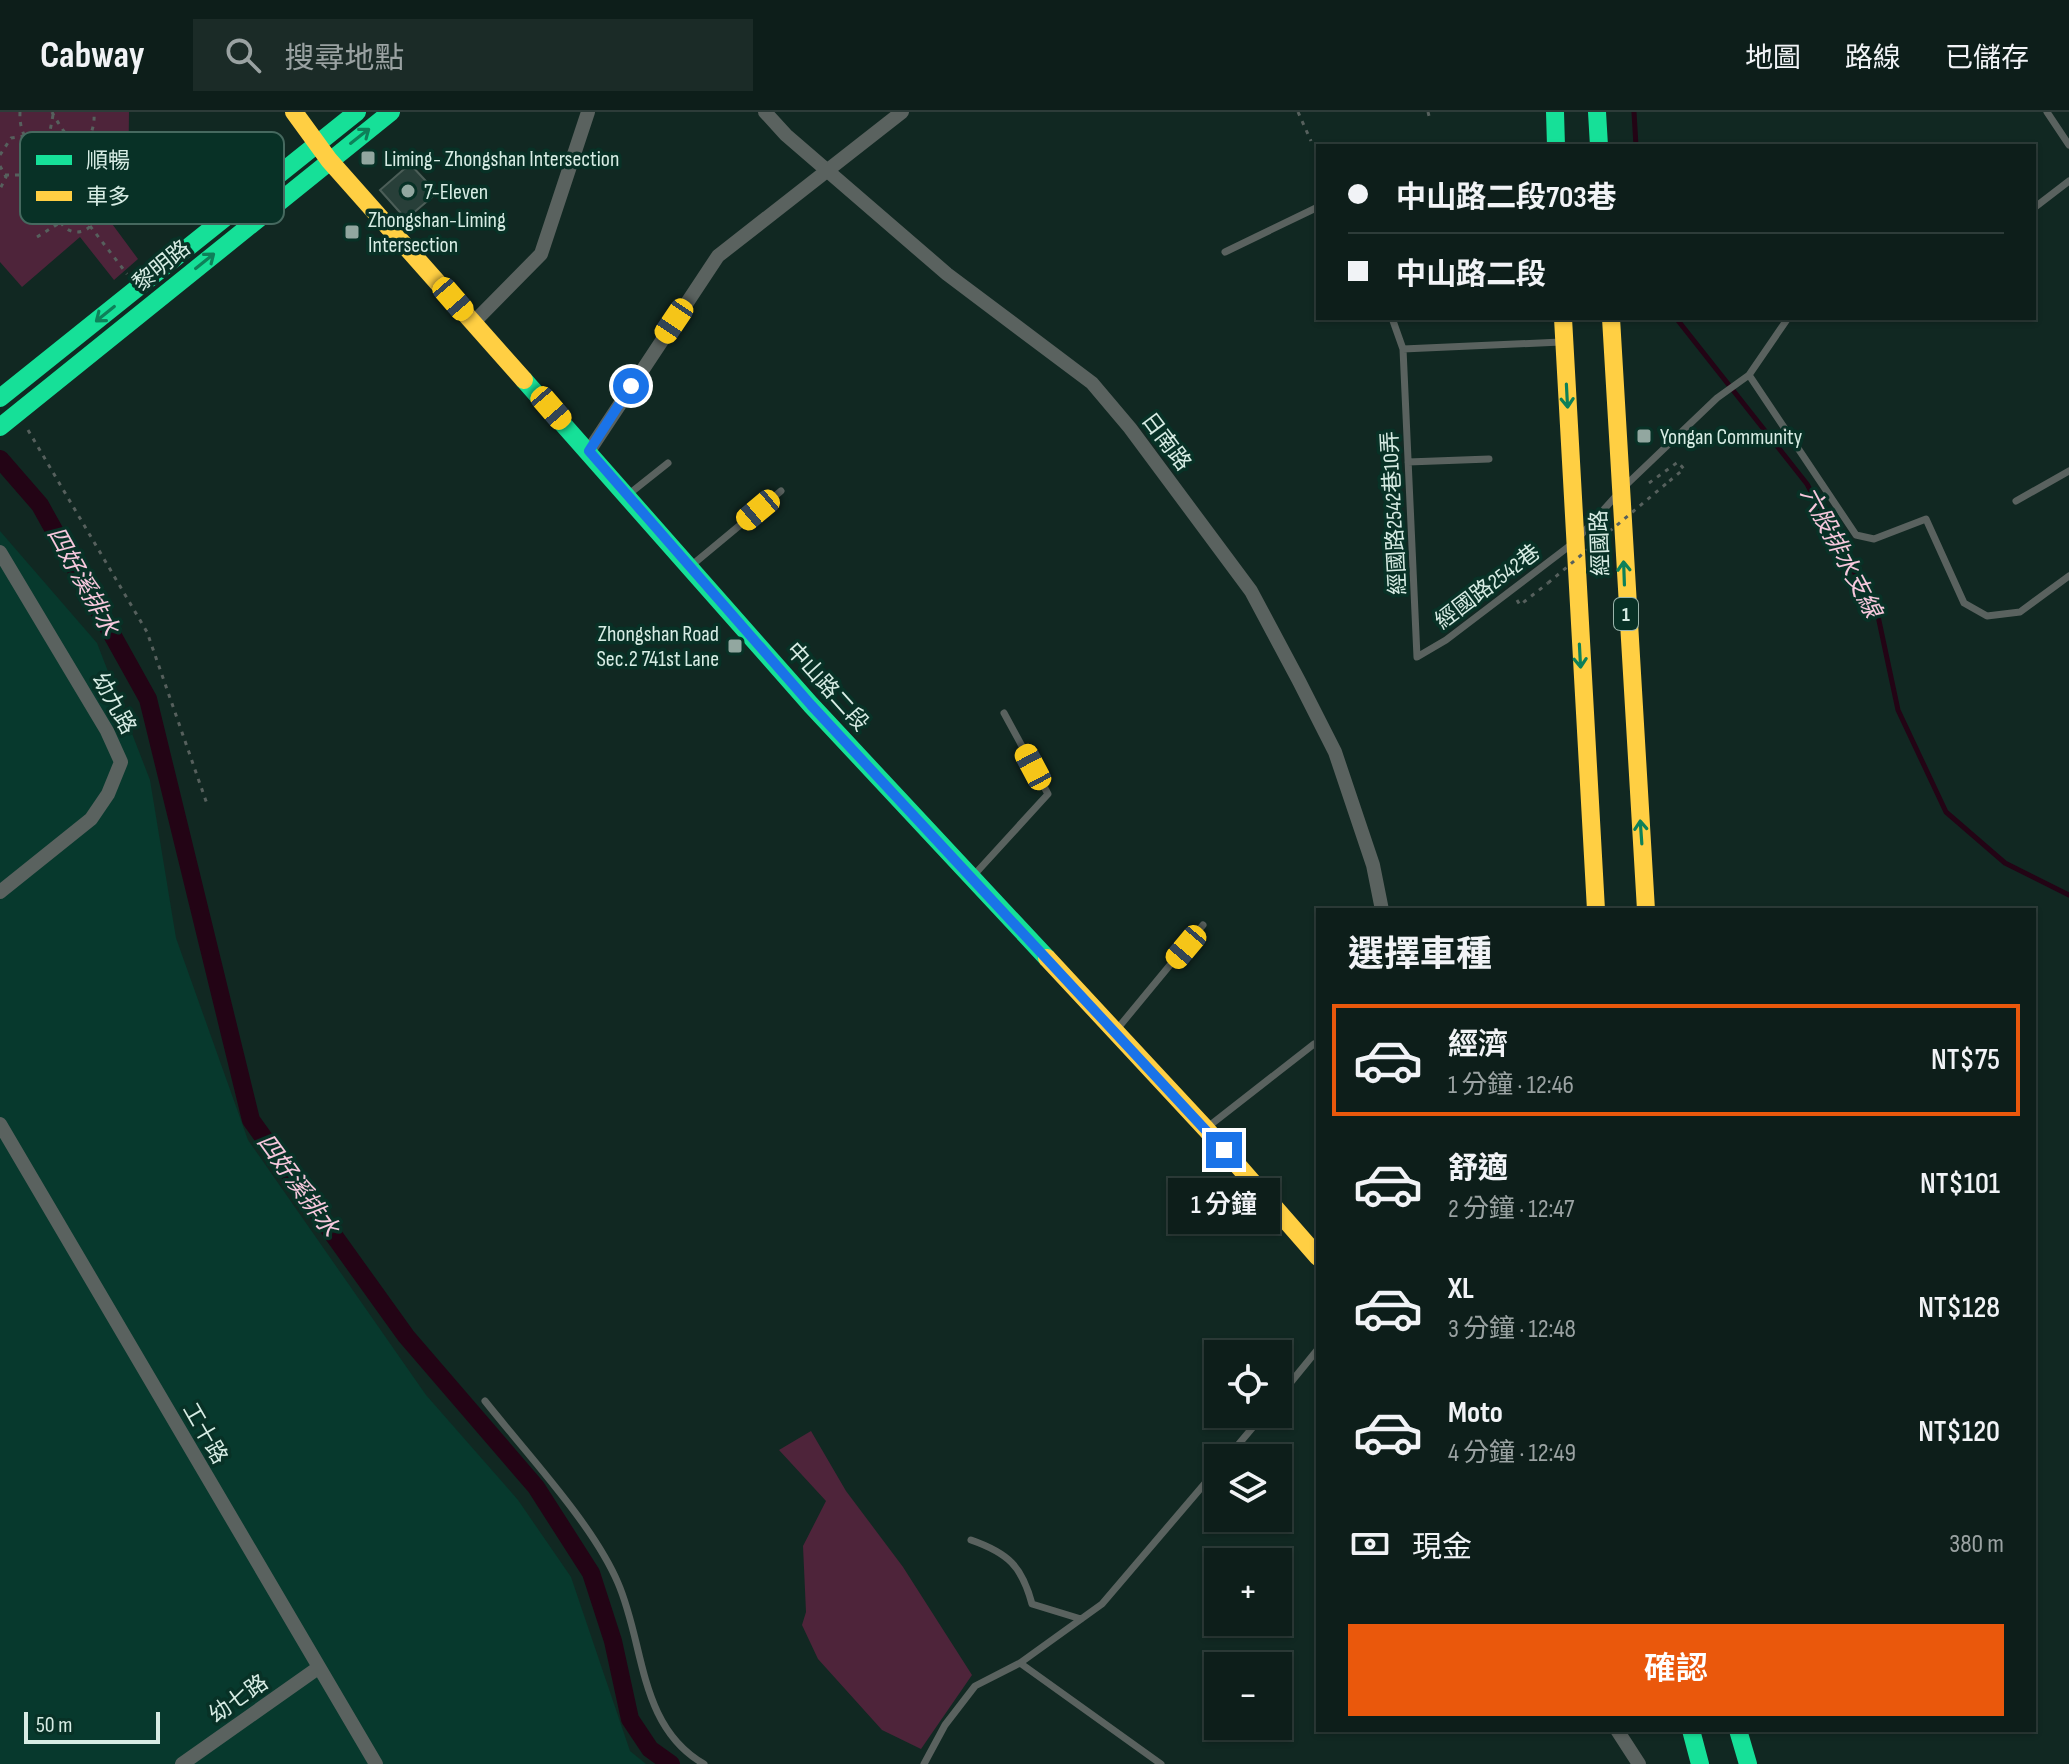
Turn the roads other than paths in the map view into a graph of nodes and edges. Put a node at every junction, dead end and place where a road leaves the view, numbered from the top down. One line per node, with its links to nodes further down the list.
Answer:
1 (294, 112): 10 (street, 中山路二段)
2 (357, 112): 10 (street, 黎明路)
3 (391, 112): 14 (street, 黎明路, one-way to 3)
4 (588, 112): 28 (street)
5 (765, 112): 16 (street, 日南路)
6 (902, 112): 16 (street)
7 (1555, 112): 11 (street)
8 (1597, 112): 12 (street)
9 (2047, 112): 13 (lane)
10 (318, 142): 14 (street, 中山路二段); 15 (street, 黎明路, one-way to 15)
11 (1556, 144)
12 (1599, 144)
13 (2069, 145)
14 (329, 160): 18 (street, 黎明路, one-way to 14); 28 (street, 中山路二段)
15 (284, 169)
16 (829, 170): 34 (street); 52 (street, 日南路)
17 (2069, 181): 19 (lane)
18 (284, 197)
19 (2036, 206)
20 (1316, 208): 23 (lane)
21 (216, 224): 32 (street, 黎明路, one-way to 32)
22 (250, 224): 33 (street, 黎明路, one-way to 22)
23 (1225, 252)
24 (1393, 320): 30 (lane, 經國路2542巷10弄)
25 (1563, 320): 29 (street, 經國路)
26 (1611, 320): 40 (street, 經國路 / 1)
27 (1787, 320): 31 (lane, 經國路2542巷)
28 (474, 322): 34 (street, 中山路二段)
29 (1564, 342): 30 (lane); 44 (street, 經國路, one-way to 44)
30 (1403, 349): 36 (lane, 經國路2542巷10弄)
31 (1749, 375): 40 (lane, 經國路2542巷); 47 (lane)
32 (0, 398)
33 (10, 419)
34 (589, 451): 42 (street, 中山路二段)
35 (1489, 459): 36 (lane)
36 (1408, 462): 48 (lane, 經國路2542巷10弄)
37 (668, 463): 42 (lane)
38 (2066, 472): 39 (lane); 43 (lane)
39 (2069, 483)
40 (1622, 489): 44 (lane, 經國路2542巷); 54 (street, 經國路 / 1, one-way to 40)
41 (781, 491): 46 (lane)
42 (627, 495): 46 (street, 中山路二段)
43 (2016, 501)
44 (1576, 541): 48 (lane, 經國路2542巷); 53 (street, 經國路, one-way to 53)
45 (0, 552): 51 (street, 幼九路)
46 (690, 567): 50 (street, 中山路二段)
47 (2069, 576)
48 (1417, 657)
49 (1004, 713): 50 (lane)
50 (973, 877): 56 (street, 中山路二段)
51 (0, 892)
52 (1382, 908)
53 (1596, 908)
54 (1646, 908)
55 (1203, 925): 56 (lane)
56 (1115, 1032): 59 (street, 中山路二段)
57 (1314, 1044): 59 (lane)
58 (0, 1124): 70 (street, 工十路)
59 (1206, 1129): 60 (street, 中山路二段)
60 (1316, 1255)
61 (1316, 1351): 62 (lane)
62 (1292, 1381)
63 (485, 1401): 76 (lane)
64 (1252, 1428): 65 (lane)
65 (1239, 1444)
66 (1204, 1484): 68 (lane)
67 (971, 1540): 68 (lane)
68 (1081, 1619): 69 (lane)
69 (1020, 1663): 77 (lane); 78 (lane)
70 (318, 1668): 74 (street, 幼七路); 75 (street, 工十路)
71 (1618, 1732): 79 (street)
72 (1692, 1732): 80 (street)
73 (1739, 1732): 81 (street)
74 (182, 1764)
75 (376, 1764)
76 (704, 1764)
77 (924, 1764)
78 (1161, 1764)
79 (1639, 1764)
80 (1700, 1764)
81 (1748, 1764)

